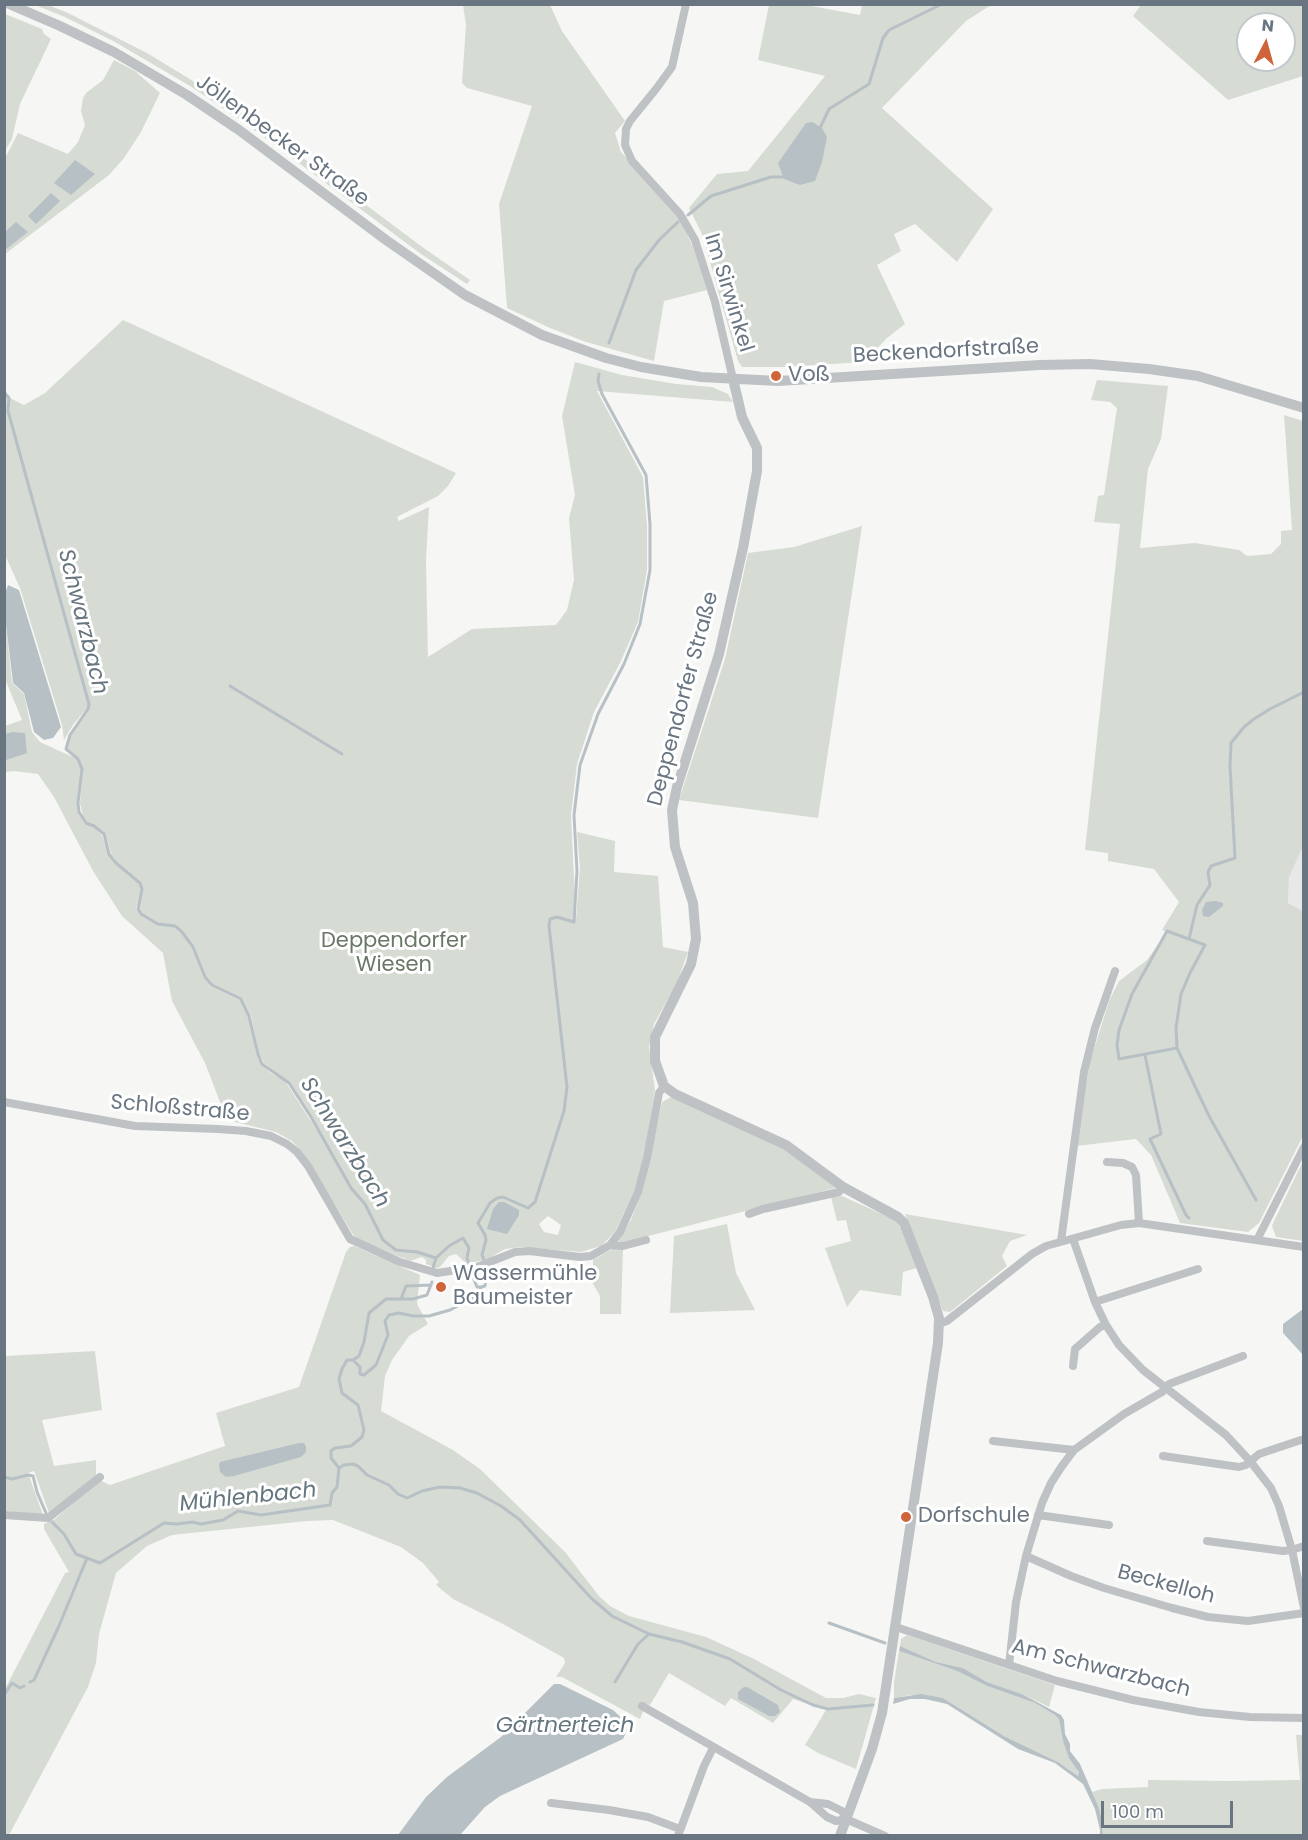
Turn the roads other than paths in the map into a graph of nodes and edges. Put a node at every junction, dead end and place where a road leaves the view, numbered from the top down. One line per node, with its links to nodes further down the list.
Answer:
1 (9, 4): 3 (street, Jöllenbecker Straße)
2 (686, 4): 4 (street, Im Sirwinkel)
3 (522, 326): 4 (street, Beckendorfstraße)
4 (733, 379): 5 (street, Beckendorfstraße); 7 (street, Deppendorfer Straße)
5 (1304, 408)
6 (1115, 971): 17 (street)
7 (664, 1086): 11 (street); 18 (street)
8 (4, 1102): 18 (street, Schloßstraße)
9 (1304, 1147): 16 (street)
10 (1107, 1162): 13 (street)
11 (843, 1186): 12 (street); 22 (street)
12 (749, 1214)
13 (1139, 1223): 14 (street); 16 (street)
14 (1073, 1239): 17 (street); 21 (street)
15 (646, 1240): 18 (street, Schloßstraße)
16 (1257, 1240): 19 (street)
17 (1061, 1242): 22 (street)
18 (610, 1245)
19 (1304, 1247)
20 (1198, 1269): 21 (street)
21 (1095, 1302): 23 (street)
22 (939, 1324): 42 (street)
23 (1106, 1325): 25 (street); 26 (street)
24 (1243, 1356): 26 (street)
25 (1073, 1366)
26 (1166, 1388): 29 (street); 31 (street)
27 (1304, 1439): 31 (street)
28 (993, 1441): 29 (street)
29 (1074, 1450): 34 (street)
30 (1163, 1456): 31 (street)
31 (1250, 1461): 38 (street)
32 (100, 1477): 33 (street)
33 (4, 1515)
34 (1038, 1515): 35 (street); 39 (street)
35 (1108, 1526)
36 (1207, 1541): 38 (street)
37 (1304, 1546): 38 (street)
38 (1292, 1550): 40 (street)
39 (1026, 1556): 41 (street, Beckelloh); 43 (street)
40 (1304, 1608)
41 (1304, 1613)
42 (896, 1627): 43 (street, Am Schwarzbach); 48 (street)
43 (1010, 1665): 45 (street, Am Schwarzbach)
44 (642, 1706): 46 (street)
45 (1304, 1718)
46 (713, 1748): 48 (street); 49 (street)
47 (551, 1803): 49 (street)
48 (846, 1819): 50 (street); 51 (street)
49 (679, 1832)
50 (840, 1836)
51 (885, 1836)

